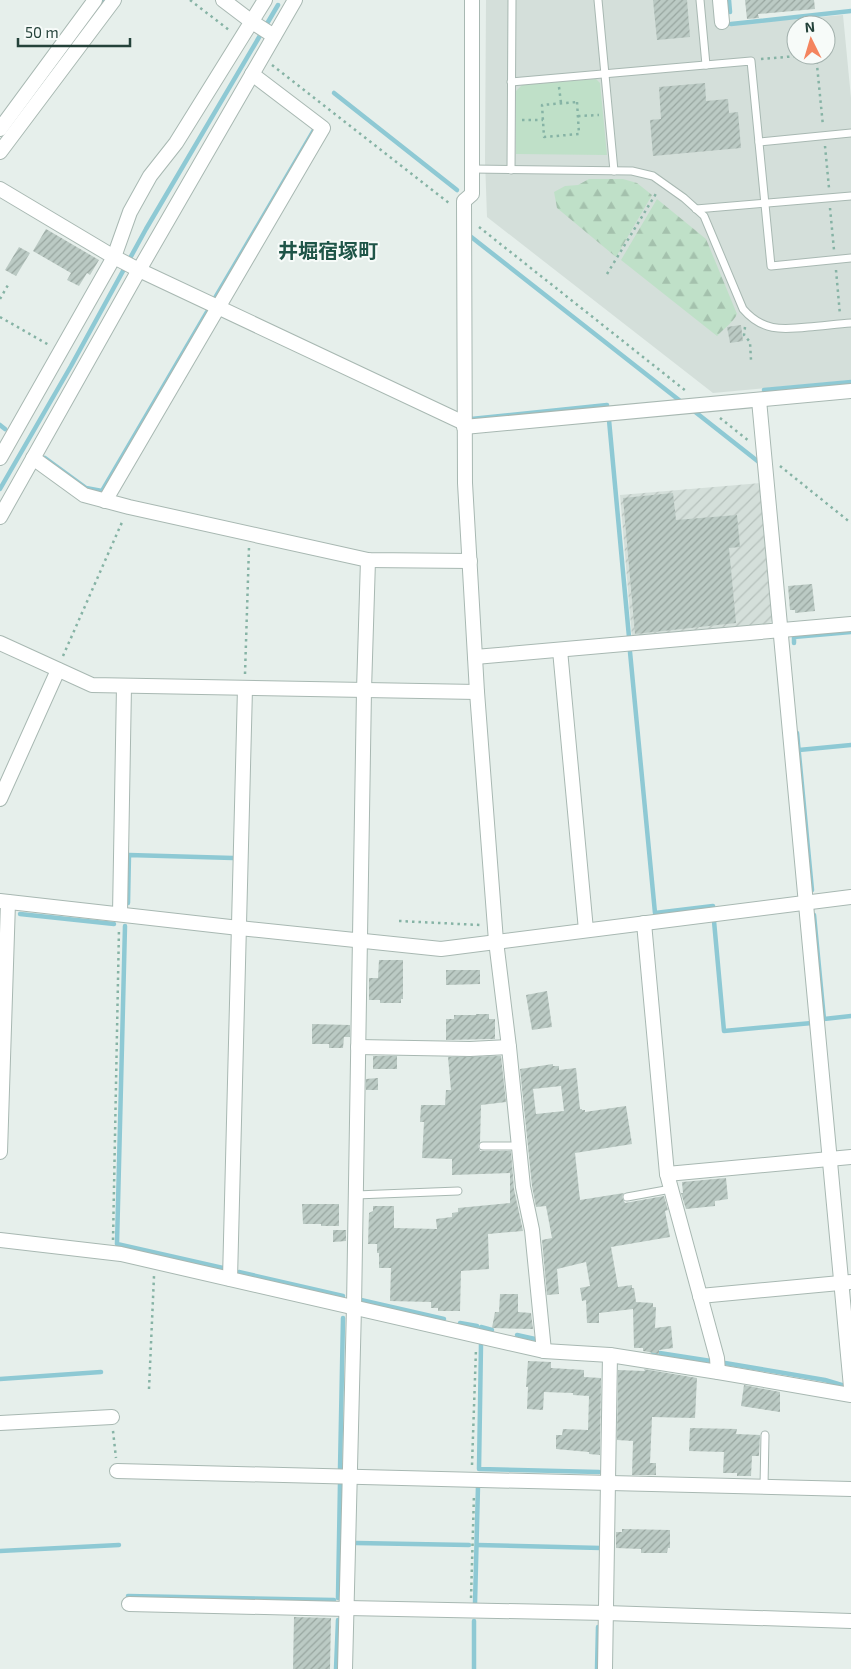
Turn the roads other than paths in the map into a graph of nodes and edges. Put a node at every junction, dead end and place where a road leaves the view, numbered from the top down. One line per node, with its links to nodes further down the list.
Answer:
1 (95, 0): 17 (street)
2 (114, 0): 20 (street)
3 (223, 0): 12 (street)
4 (264, 0): 12 (street)
5 (295, 0): 12 (street)
6 (472, 0): 21 (street)
7 (512, 0): 16 (lane)
8 (598, 0): 15 (lane)
9 (700, 0): 13 (lane)
10 (720, 0): 11 (street)
11 (722, 22)
12 (263, 29): 14 (street); 29 (street)
13 (706, 65): 15 (lane); 19 (lane)
14 (252, 74): 30 (street); 31 (street)
15 (605, 74): 16 (lane); 23 (lane)
16 (511, 82): 22 (lane)
17 (0, 129)
18 (851, 133): 19 (lane)
19 (759, 142): 26 (lane)
20 (0, 152)
21 (472, 169): 22 (lane); 35 (street)
22 (511, 170): 23 (lane)
23 (614, 171): 27 (lane)
24 (0, 189): 29 (street)
25 (851, 196): 26 (lane)
26 (765, 203): 27 (lane); 28 (lane)
27 (696, 209): 32 (lane)
28 (851, 258)
29 (117, 259): 30 (street); 36 (street)
30 (136, 268): 31 (street); 37 (street)
31 (219, 307): 35 (street); 38 (street)
32 (851, 323)
33 (851, 391): 34 (street)
34 (760, 400): 35 (street); 43 (street)
35 (464, 425): 41 (street)
36 (0, 458)
37 (33, 458): 38 (street); 39 (street)
38 (105, 501): 40 (street)
39 (0, 517)
40 (368, 560): 41 (street); 50 (street)
41 (470, 561): 46 (street)
42 (851, 624): 43 (street)
43 (781, 630): 45 (street); 55 (street)
44 (0, 643): 47 (street)
45 (560, 650): 46 (street); 59 (street)
46 (475, 657): 51 (street)
47 (57, 670): 48 (street); 52 (street)
48 (124, 686): 49 (street); 56 (street)
49 (245, 688): 50 (street); 58 (street)
50 (364, 690): 51 (street); 60 (street)
51 (477, 692): 61 (street)
52 (0, 799)
53 (851, 897): 55 (street)
54 (4, 901): 56 (street); 66 (street)
55 (806, 903): 57 (street); 68 (street)
56 (120, 914): 58 (street)
57 (644, 923): 59 (street); 69 (street)
58 (238, 928): 60 (street); 75 (street)
59 (586, 930): 61 (street)
60 (360, 941): 61 (street); 62 (street)
61 (496, 941): 63 (street)
62 (358, 1047): 63 (street); 72 (street)
63 (509, 1047): 65 (street)
64 (483, 1146): 65 (lane)
65 (519, 1146): 79 (street)
66 (0, 1152)
67 (851, 1157): 68 (street)
68 (830, 1159): 69 (street); 76 (street)
69 (667, 1174): 70 (street)
70 (672, 1189): 73 (lane); 77 (street)
71 (458, 1192): 72 (lane)
72 (356, 1195): 78 (street)
73 (627, 1197)
74 (0, 1240): 75 (street)
75 (230, 1279): 78 (street)
76 (846, 1283): 77 (street); 82 (street)
77 (700, 1296): 81 (street)
78 (354, 1307): 79 (street); 88 (street)
79 (544, 1350): 80 (street)
80 (610, 1355): 81 (street); 89 (street)
81 (718, 1372): 83 (street)
82 (851, 1387)
83 (851, 1395)
84 (112, 1417): 85 (street)
85 (0, 1423)
86 (766, 1435): 90 (lane)
87 (117, 1471): 88 (street)
88 (350, 1477): 89 (street); 93 (street)
89 (608, 1483): 90 (street); 94 (street)
90 (764, 1486): 91 (street)
91 (851, 1489)
92 (129, 1604): 93 (street)
93 (347, 1609): 94 (street); 96 (street)
94 (606, 1613): 95 (street); 97 (street)
95 (851, 1620)
96 (345, 1669)
97 (605, 1669)

